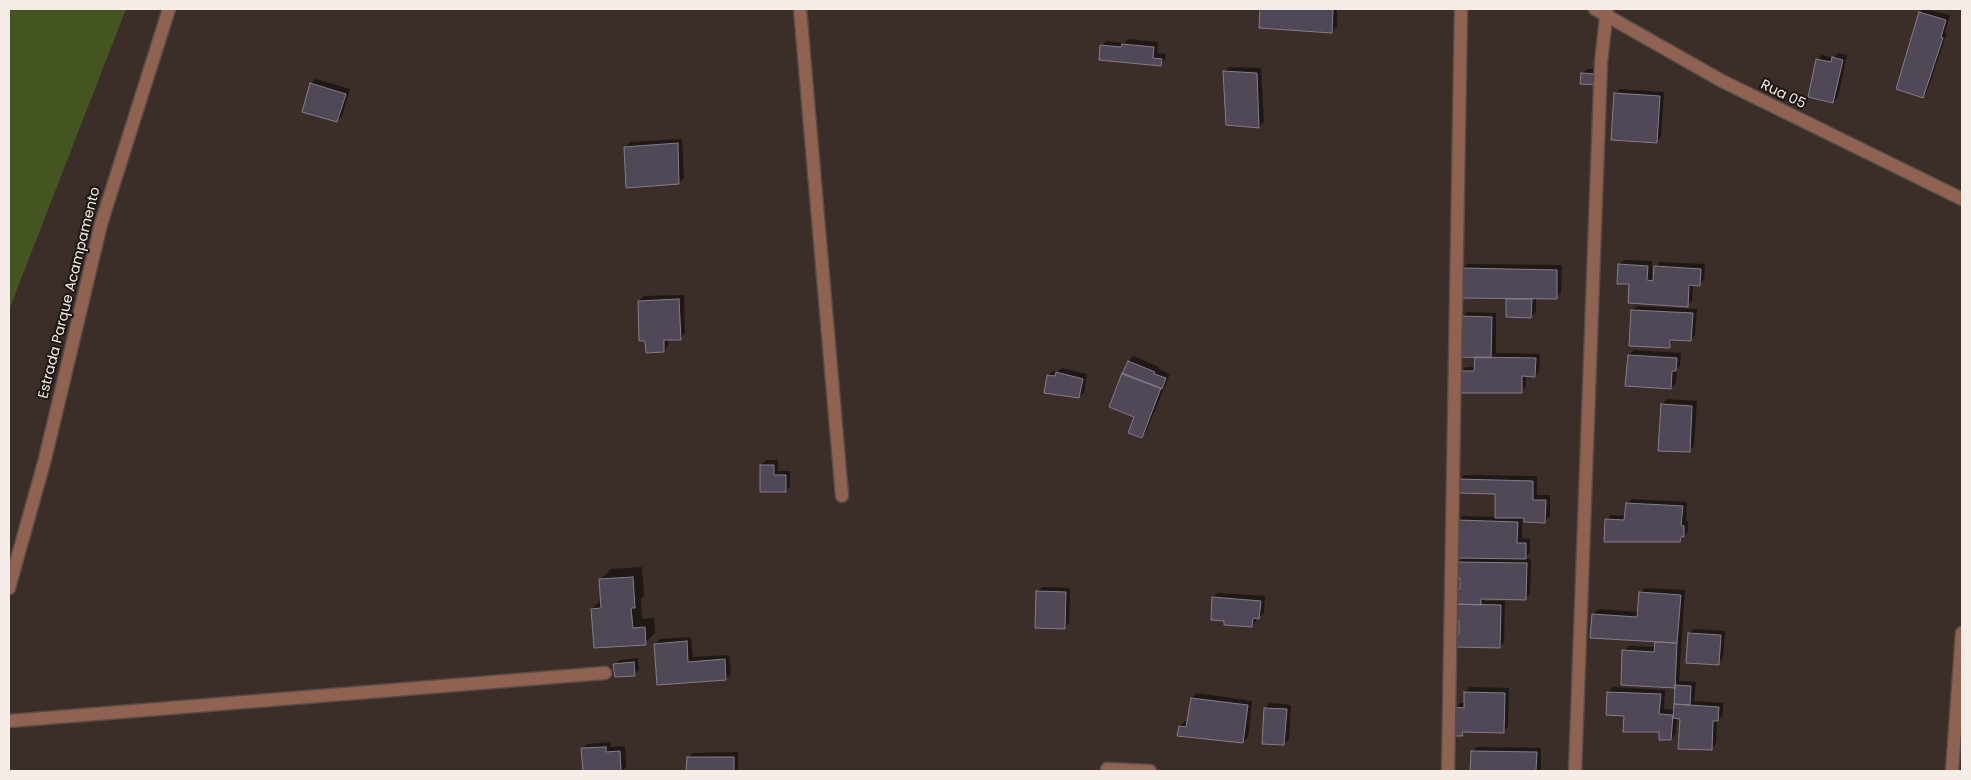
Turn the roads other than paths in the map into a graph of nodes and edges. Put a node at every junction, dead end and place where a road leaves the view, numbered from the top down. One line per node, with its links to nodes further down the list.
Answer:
1 (169, 9): 7 (street, Estrada Parque Acampamento)
2 (800, 9): 6 (street)
3 (1461, 9): 13 (street)
4 (1603, 11): 5 (street, Rua 05); 14 (street)
5 (1962, 200)
6 (842, 496)
7 (9, 588)
8 (1962, 633): 15 (street)
9 (605, 673): 10 (street)
10 (9, 721)
11 (1107, 769): 12 (street)
12 (1150, 771)
13 (1448, 771)
14 (1575, 771)
15 (1952, 771)

